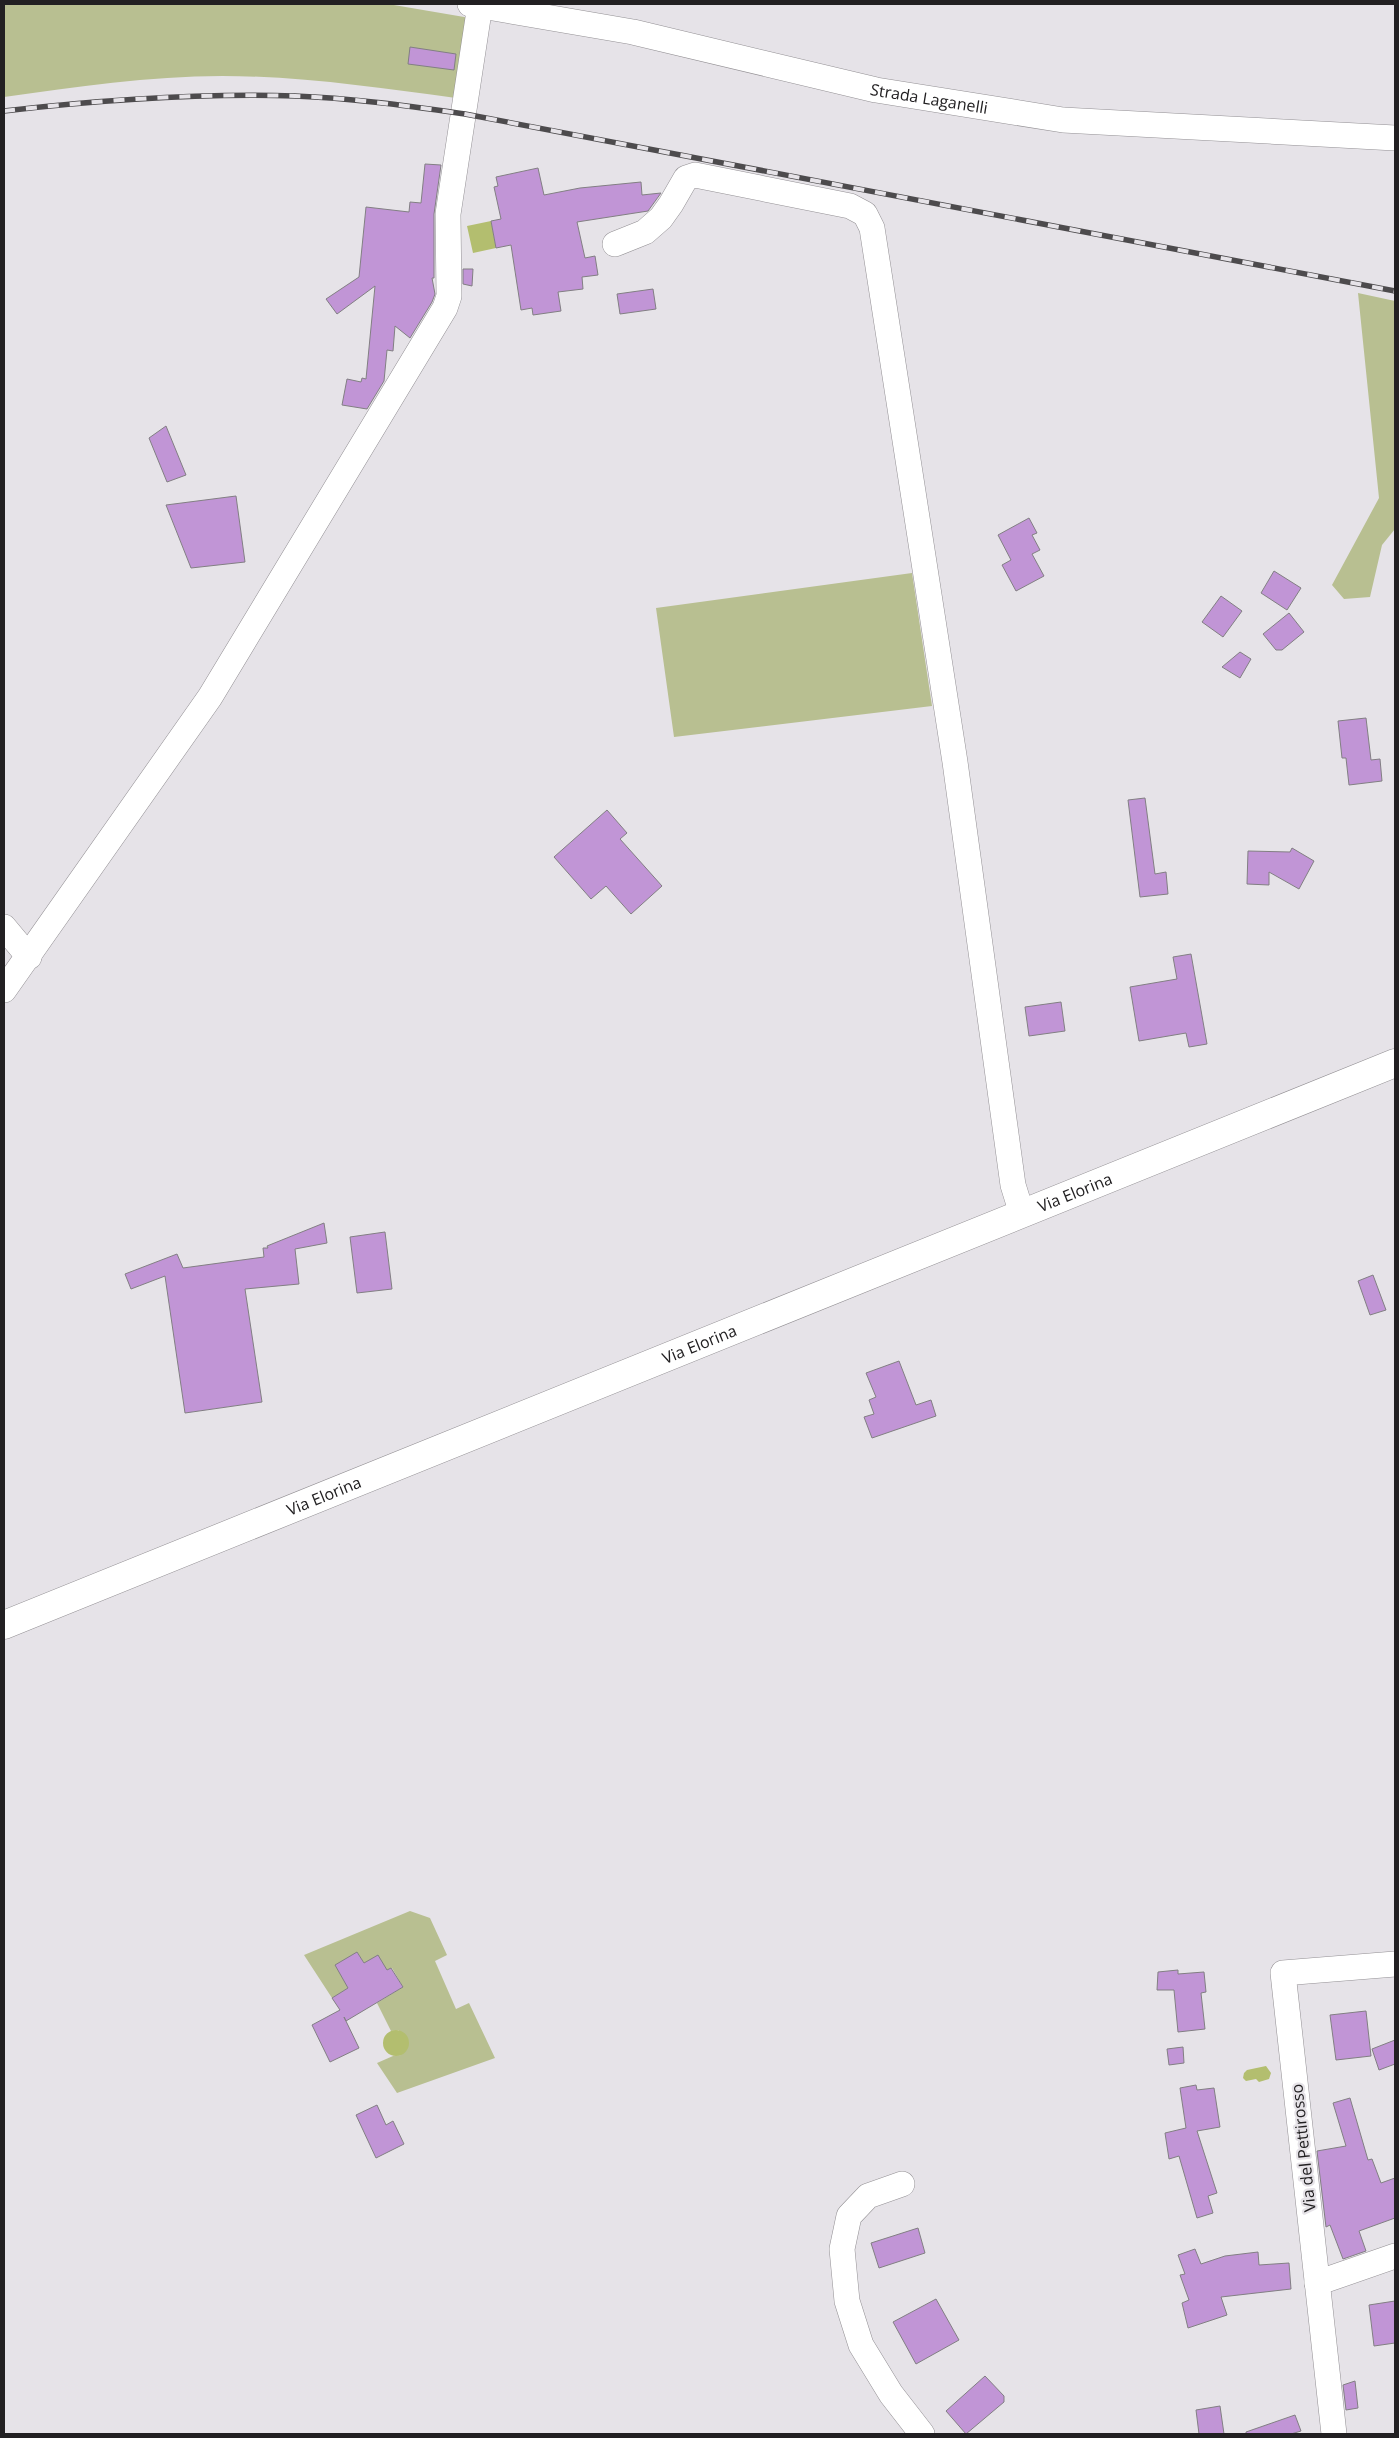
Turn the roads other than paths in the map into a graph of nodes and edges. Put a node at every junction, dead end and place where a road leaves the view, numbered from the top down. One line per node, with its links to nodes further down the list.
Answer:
1 (475, 5): 2 (street, Strada Laganelli); 5 (street)
2 (1395, 138)
3 (615, 244): 8 (street)
4 (4, 927): 5 (street)
5 (28, 957): 6 (street)
6 (4, 990)
7 (1395, 1063): 8 (main road, Via Elorina)
8 (1022, 1214): 9 (main road, Via Elorina)
9 (4, 1625)
10 (1395, 1964): 13 (street, Via del Pettirosso)
11 (902, 2184): 14 (street)
12 (1395, 2256): 13 (street)
13 (1318, 2283): 15 (street, Via del Pettirosso)
14 (922, 2434)
15 (1334, 2434)

